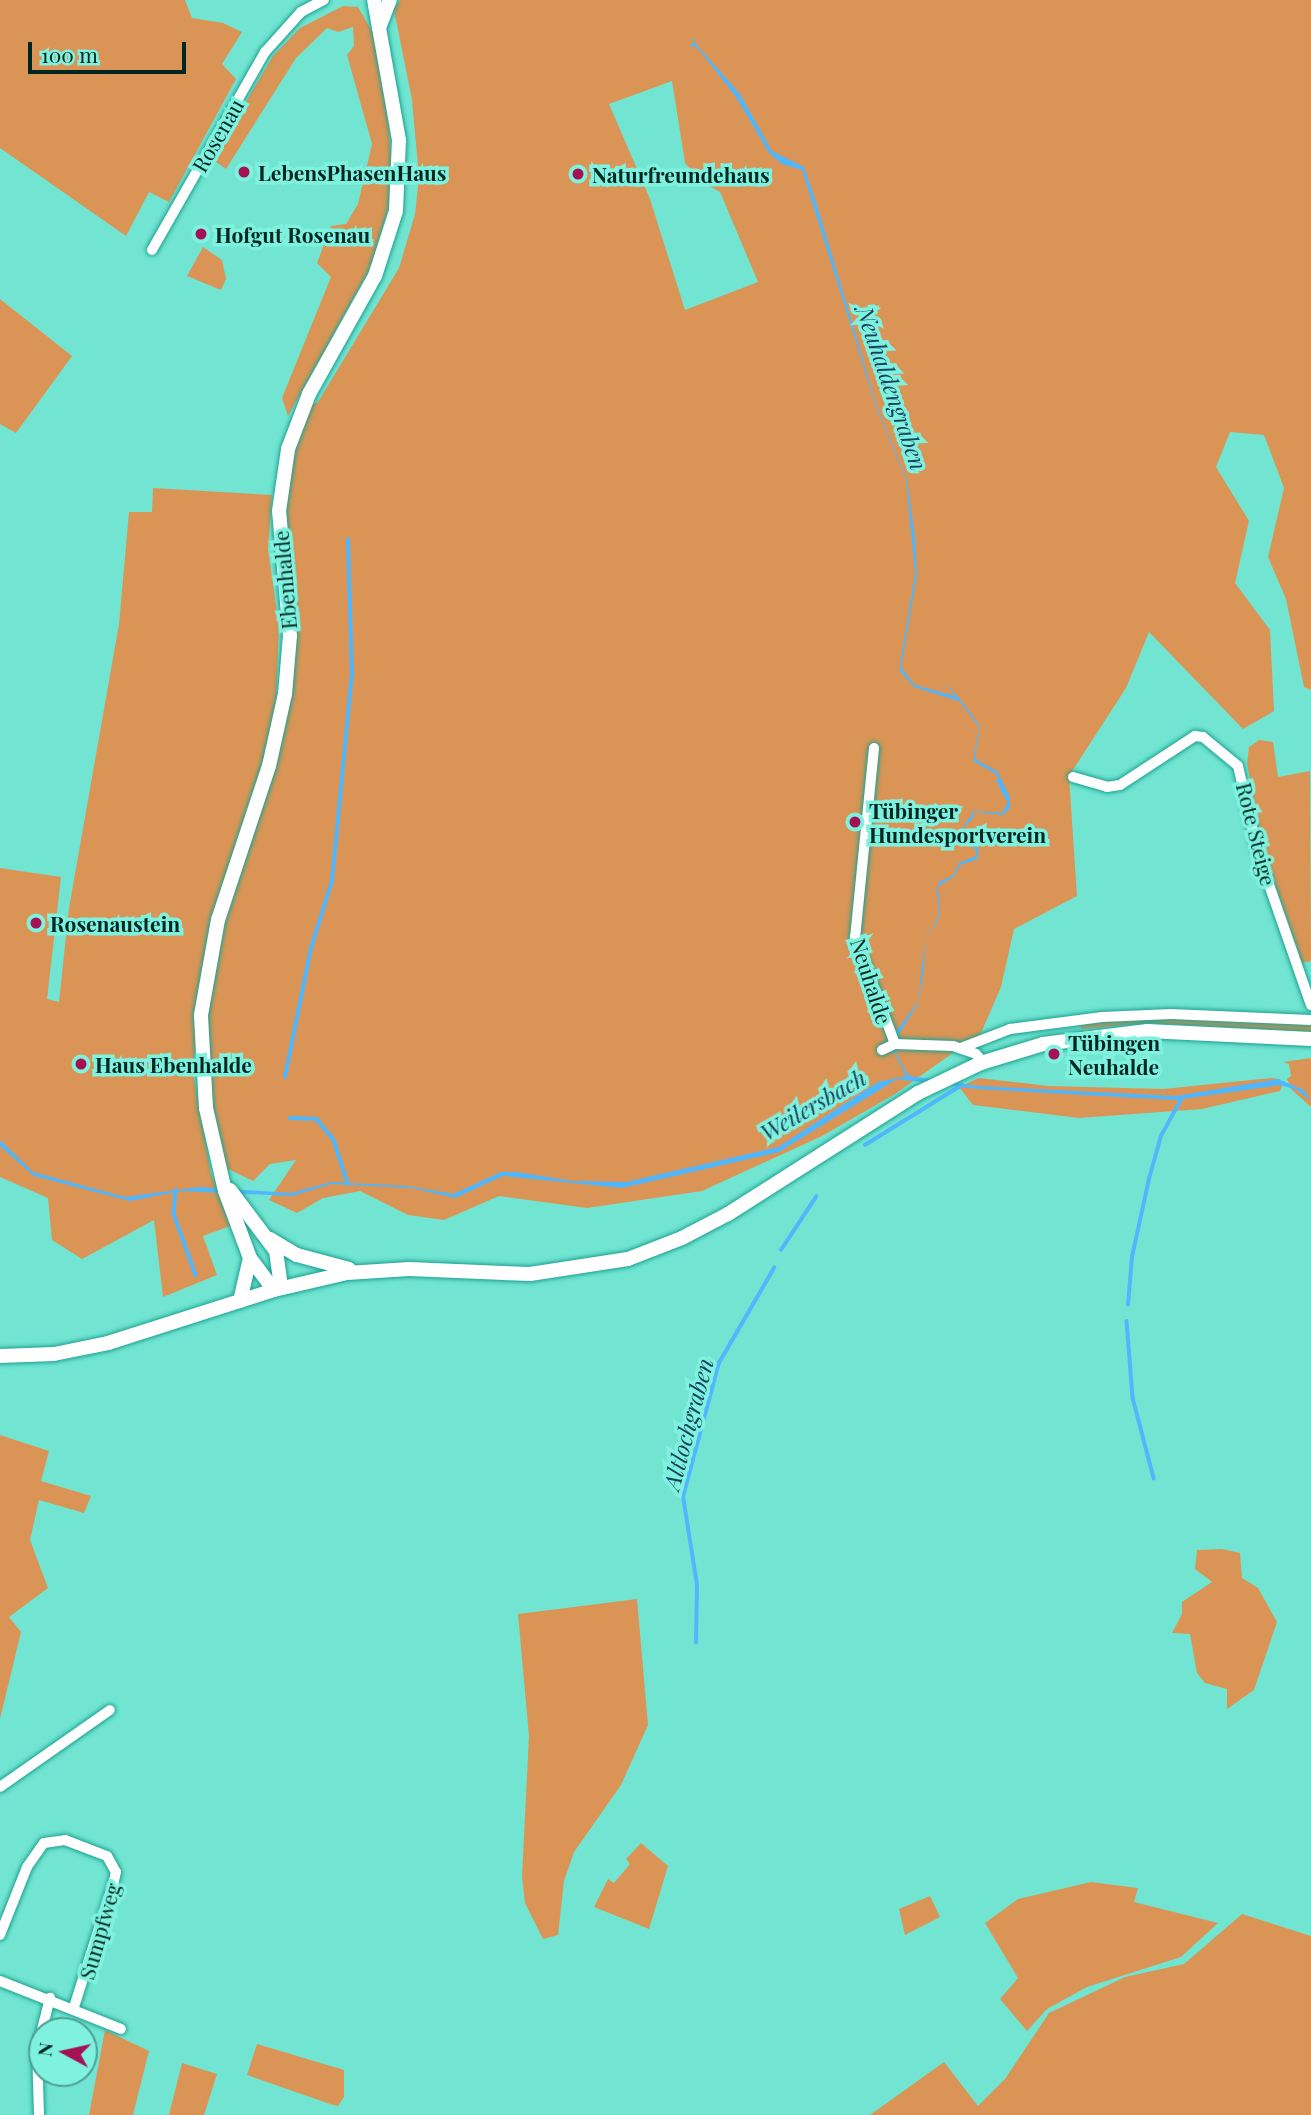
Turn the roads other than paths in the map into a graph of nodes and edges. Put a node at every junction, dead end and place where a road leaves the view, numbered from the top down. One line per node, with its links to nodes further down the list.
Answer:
1 (324, 0): 5 (street, Rosenau)
2 (374, 0): 4 (street, Ebenhalde)
3 (390, 0): 4 (street)
4 (379, 30): 15 (street, Ebenhalde)
5 (152, 250)
6 (874, 748): 11 (street, Neuhalde)
7 (1073, 777): 8 (street, Rote Steige)
8 (1311, 1005)
9 (1311, 1020): 12 (street)
10 (1311, 1039): 14 (street)
11 (895, 1044): 12 (street, Neuhalde); 13 (street, Neuhalde)
12 (961, 1048): 14 (street, Neuhalde)
13 (882, 1050)
14 (979, 1064): 18 (street)
15 (221, 1173): 16 (street, Ebenhalde); 17 (street, Ebenhalde)
16 (269, 1239): 18 (street); 19 (street, Ebenhalde)
17 (250, 1258): 19 (street, Ebenhalde); 20 (street)
18 (360, 1271): 19 (street)
19 (278, 1289): 20 (street)
20 (240, 1301): 21 (street)
21 (0, 1356)
22 (110, 1710): 23 (street)
23 (0, 1787)
24 (0, 1935): 27 (street, Sumpfweg)
25 (0, 1981): 26 (street)
26 (50, 1998): 27 (street); 29 (street)
27 (74, 2007): 28 (street)
28 (121, 2029)
29 (38, 2115)

